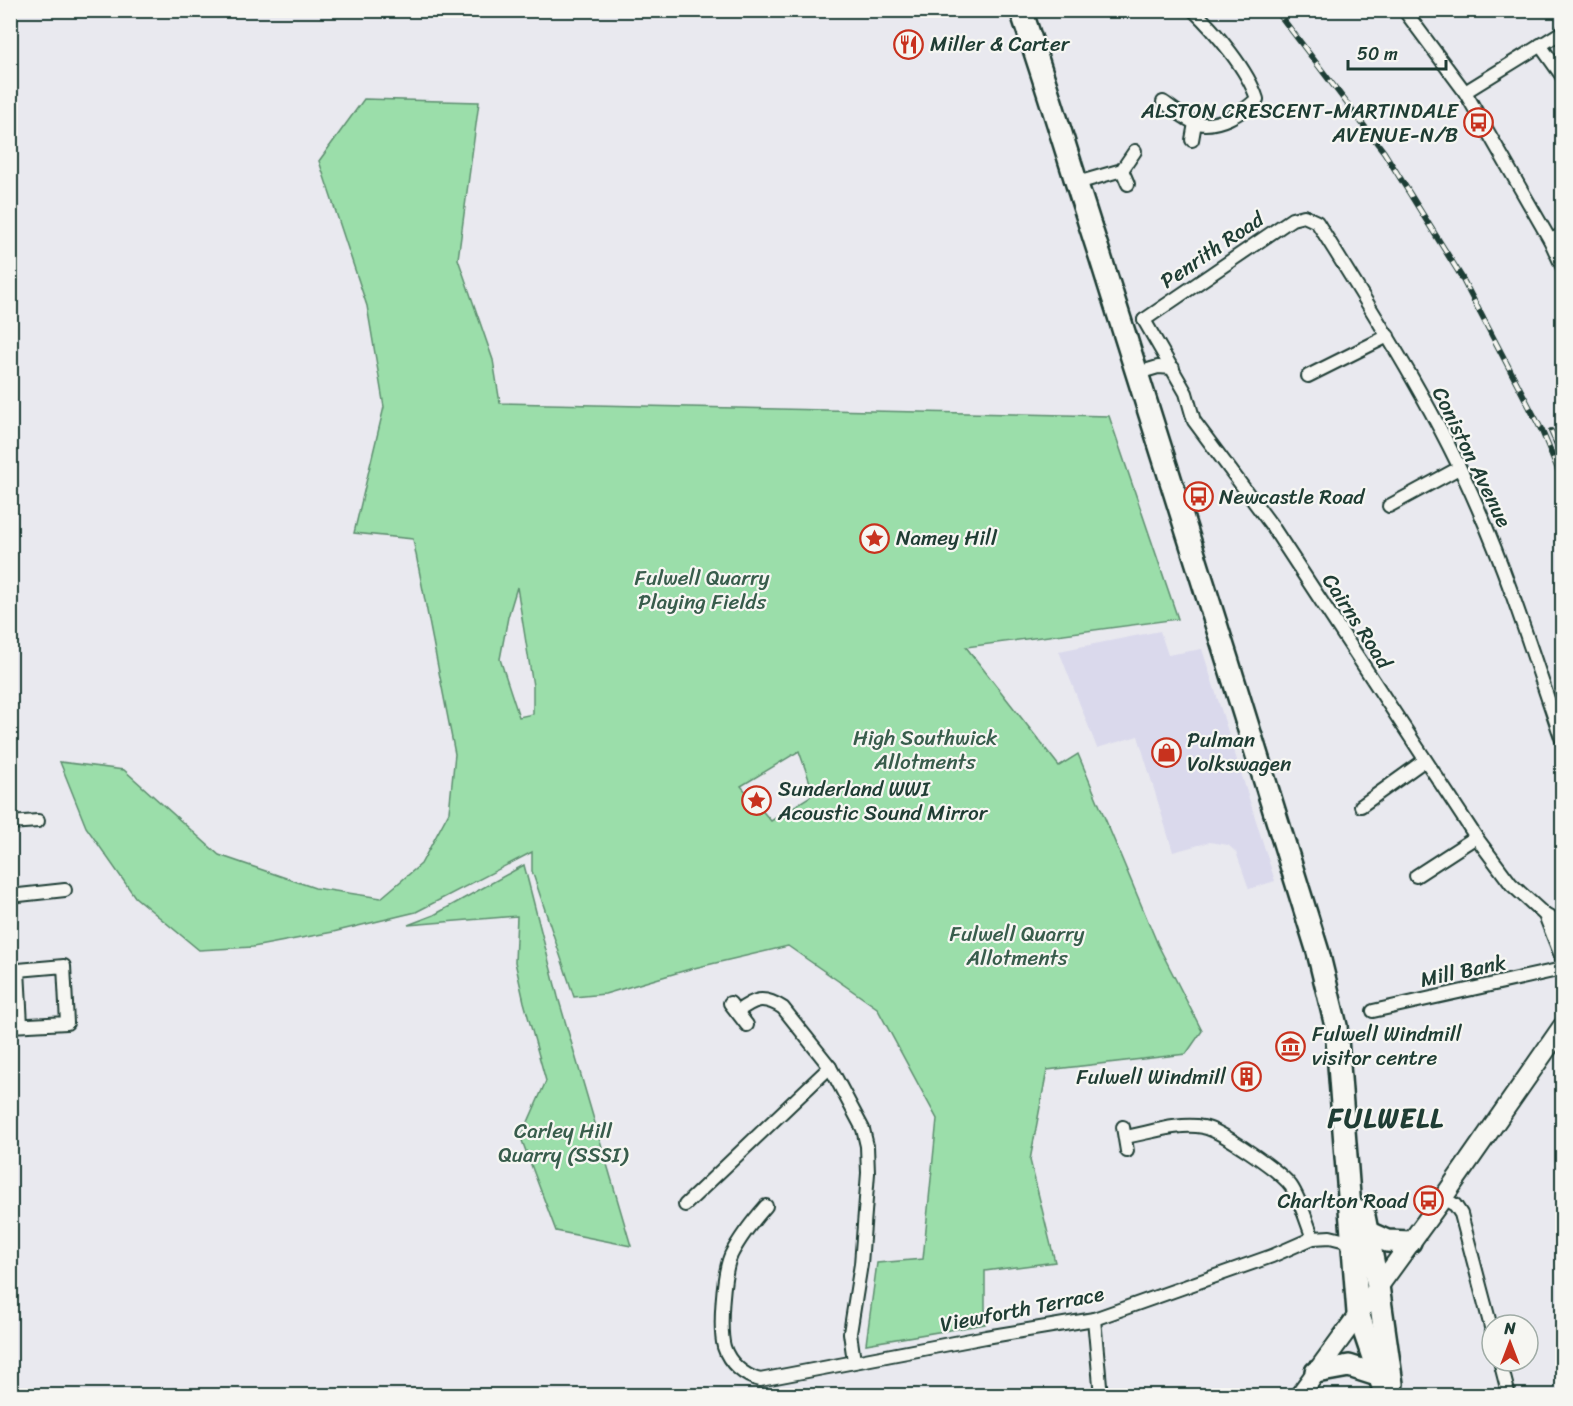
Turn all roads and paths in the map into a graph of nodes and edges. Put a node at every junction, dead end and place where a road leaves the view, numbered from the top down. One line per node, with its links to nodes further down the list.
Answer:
1 (1021, 10): 14 (highway)
2 (1193, 10): 10 (street)
3 (1423, 10): 4 (street)
4 (1408, 15): 8 (street)
5 (1563, 32): 6 (street)
6 (1540, 45): 7 (street); 8 (street)
7 (1563, 76)
8 (1465, 92): 18 (street)
9 (1163, 102): 10 (street)
10 (1195, 123): 11 (street)
11 (1192, 140)
12 (1135, 151): 13 (street)
13 (1122, 170): 14 (street); 15 (street)
14 (1077, 183): 20 (highway)
15 (1128, 184)
16 (1304, 216): 21 (street, Penrith Road); 22 (street, Coniston Avenue)
17 (1563, 235): 18 (street)
18 (1550, 240): 19 (street)
19 (1563, 266)
20 (1120, 318): 21 (street); 24 (highway)
21 (1144, 320): 23 (street, Cairns Road)
22 (1388, 336): 25 (street); 26 (street, Coniston Avenue)
23 (1173, 368): 24 (street); 29 (street, Cairns Road)
24 (1138, 373): 51 (highway)
25 (1308, 376)
26 (1458, 468): 27 (street); 28 (street, Coniston Avenue)
27 (1389, 506)
28 (1563, 740)
29 (1425, 760): 30 (street); 33 (street, Cairns Road)
30 (1361, 806)
31 (38, 821): 32 (street)
32 (10, 823)
33 (1476, 837): 34 (street); 37 (street, Cairns Road)
34 (1416, 876)
35 (65, 890): 36 (street)
36 (10, 897)
37 (1545, 915): 38 (street, Cairns Road); 39 (street, Cairns Road)
38 (1563, 924)
39 (1563, 958)
40 (1563, 969): 41 (street, Mill Bank)
41 (1373, 1011)
42 (747, 1024): 45 (street)
43 (16, 1026): 43 (street)
44 (1563, 1027): 47 (main road)
45 (830, 1067): 48 (street); 57 (street)
46 (1127, 1151): 50 (street)
47 (1443, 1198): 52 (main road); 55 (street)
48 (685, 1205)
49 (765, 1206): 57 (street, Viewforth Terrace)
50 (1313, 1238): 51 (street, Viewforth Terrace); 56 (street, Viewforth Terrace)
51 (1360, 1238): 52 (highway); 53 (highway); 54 (highway)
52 (1410, 1242): 53 (main road)
53 (1378, 1286): 54 (main road); 63 (highway)
54 (1358, 1313): 58 (main road); 60 (highway)
55 (1487, 1313)
56 (1094, 1319): 57 (street, Viewforth Terrace); 61 (street)
57 (854, 1361)
58 (1316, 1372): 60 (highway); 62 (main road)
59 (1503, 1373): 64 (street)
60 (1383, 1386)
61 (1101, 1395)
62 (1299, 1395)
63 (1393, 1395)
64 (1509, 1395)

